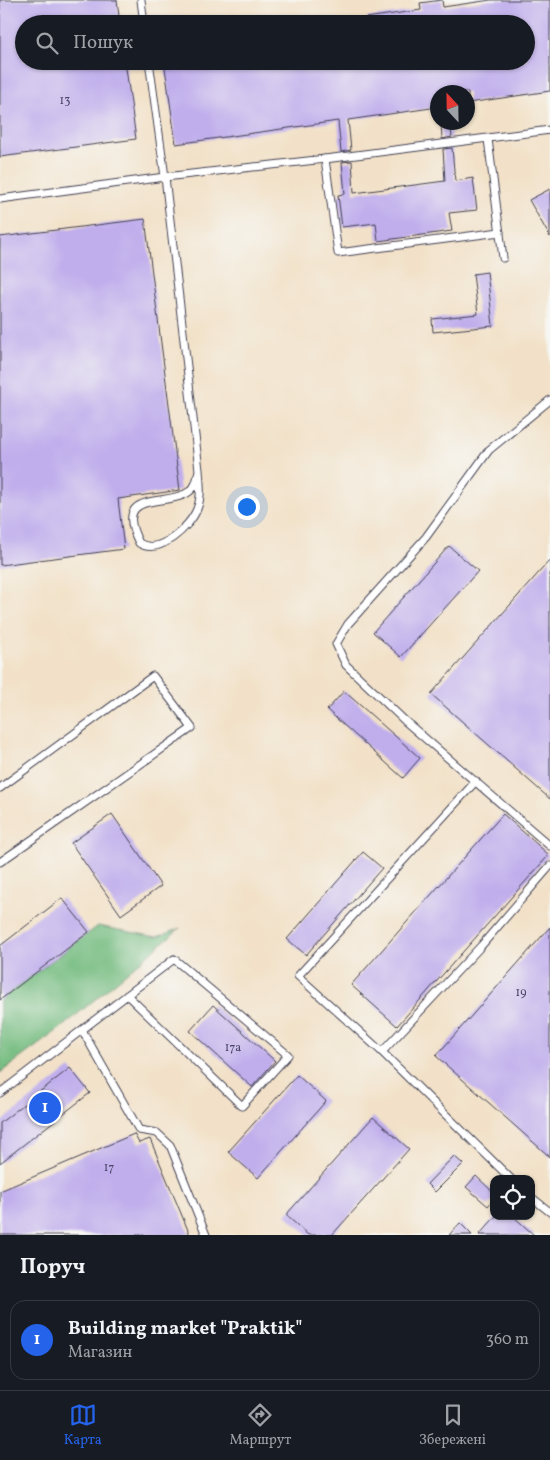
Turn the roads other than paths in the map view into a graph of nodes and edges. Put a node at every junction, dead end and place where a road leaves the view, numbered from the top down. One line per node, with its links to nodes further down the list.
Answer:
1 (141, 0): 2 (lane)
2 (143, 15)
3 (150, 70): 7 (lane)
4 (550, 130): 5 (lane)
5 (488, 139): 6 (lane); 9 (lane)
6 (325, 159): 7 (lane); 9 (lane)
7 (165, 177): 8 (lane); 12 (lane)
8 (0, 199)
9 (500, 232): 10 (lane)
10 (503, 258)
11 (550, 400): 13 (lane)
12 (199, 470): 12 (lane)
13 (476, 782): 15 (lane); 20 (lane)
14 (0, 788): 16 (lane)
15 (550, 846)
16 (0, 862)
17 (550, 866): 20 (lane)
18 (127, 995): 18 (lane); 19 (lane)
19 (82, 1030): 21 (lane); 25 (lane)
20 (382, 1052): 22 (lane)
21 (0, 1093)
22 (507, 1175)
23 (535, 1200): 24 (lane)
24 (550, 1212)
25 (206, 1235)

